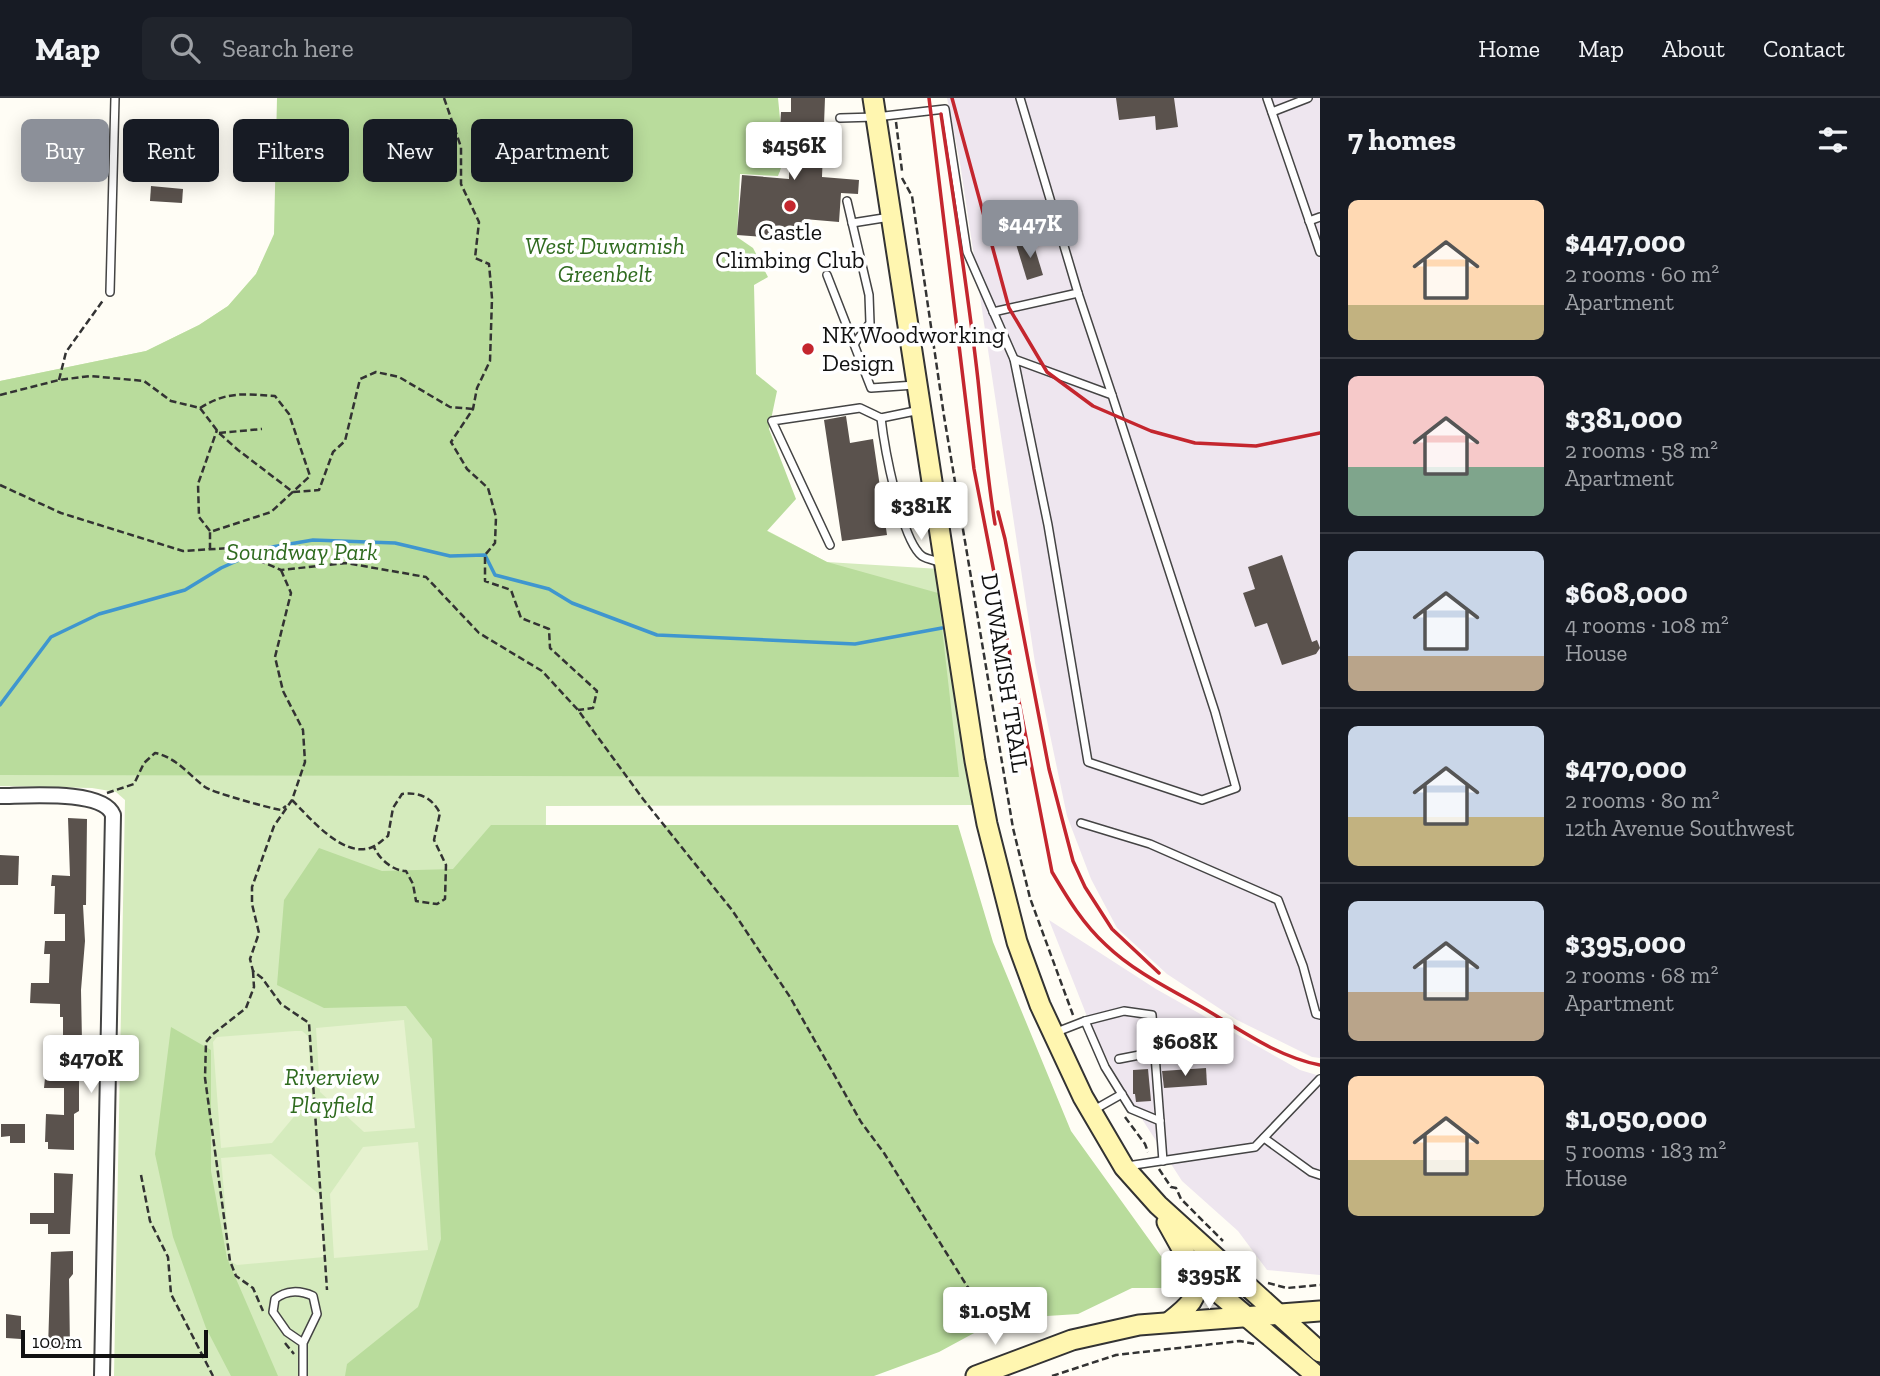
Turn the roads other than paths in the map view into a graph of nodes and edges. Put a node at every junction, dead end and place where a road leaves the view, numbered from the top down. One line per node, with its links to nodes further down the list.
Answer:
1 (115, 98): 17 (lane)
2 (943, 98): 6 (lane)
3 (1020, 98): 18 (lane)
4 (1267, 98): 8 (lane)
5 (1308, 98): 8 (lane)
6 (945, 108): 7 (lane); 19 (lane)
7 (882, 110): 9 (lane); 11 (main road)
8 (1272, 112): 13 (lane)
9 (840, 118)
10 (847, 201): 14 (lane)
11 (890, 217): 14 (lane); 22 (main road)
12 (1320, 217): 13 (lane)
13 (1310, 221): 15 (lane)
14 (852, 223): 20 (lane)
15 (1320, 252)
16 (827, 275): 20 (lane)
17 (110, 292)
18 (1078, 293): 19 (lane); 23 (lane)
19 (993, 312): 21 (lane)
20 (854, 344): 22 (lane)
21 (1014, 359): 23 (lane); 23 (lane)
22 (916, 385): 24 (main road)
23 (1112, 394)
24 (921, 410): 25 (lane); 27 (main road)
25 (881, 418): 26 (lane); 27 (lane)
26 (830, 545)
27 (944, 563): 32 (main road)
28 (0, 796): 51 (street)
29 (1081, 823): 30 (lane)
30 (1320, 1015)
31 (1081, 1022): 32 (lane); 33 (lane); 36 (lane)
32 (1053, 1033): 37 (main road)
33 (1155, 1052): 34 (lane); 38 (lane)
34 (1119, 1059)
35 (1320, 1079): 39 (lane)
36 (1122, 1094): 37 (lane); 38 (lane)
37 (1091, 1112): 41 (main road)
38 (1160, 1121): 40 (lane)
39 (1264, 1138): 40 (lane); 42 (lane)
40 (1163, 1161): 41 (lane)
41 (1124, 1167): 43 (main road)
42 (1320, 1175)
43 (1158, 1205): 44 (main road); 46 (main road)
44 (1196, 1274): 47 (main road); 48 (main road)
45 (1320, 1311): 46 (main road)
46 (1279, 1315): 47 (main road); 50 (main road)
47 (1248, 1317): 48 (main road); 54 (main road)
48 (1168, 1323): 53 (main road)
49 (303, 1343): 49 (lane); 52 (lane)
50 (1320, 1352)
51 (102, 1376)
52 (303, 1376)
53 (976, 1376)
54 (1317, 1376)

